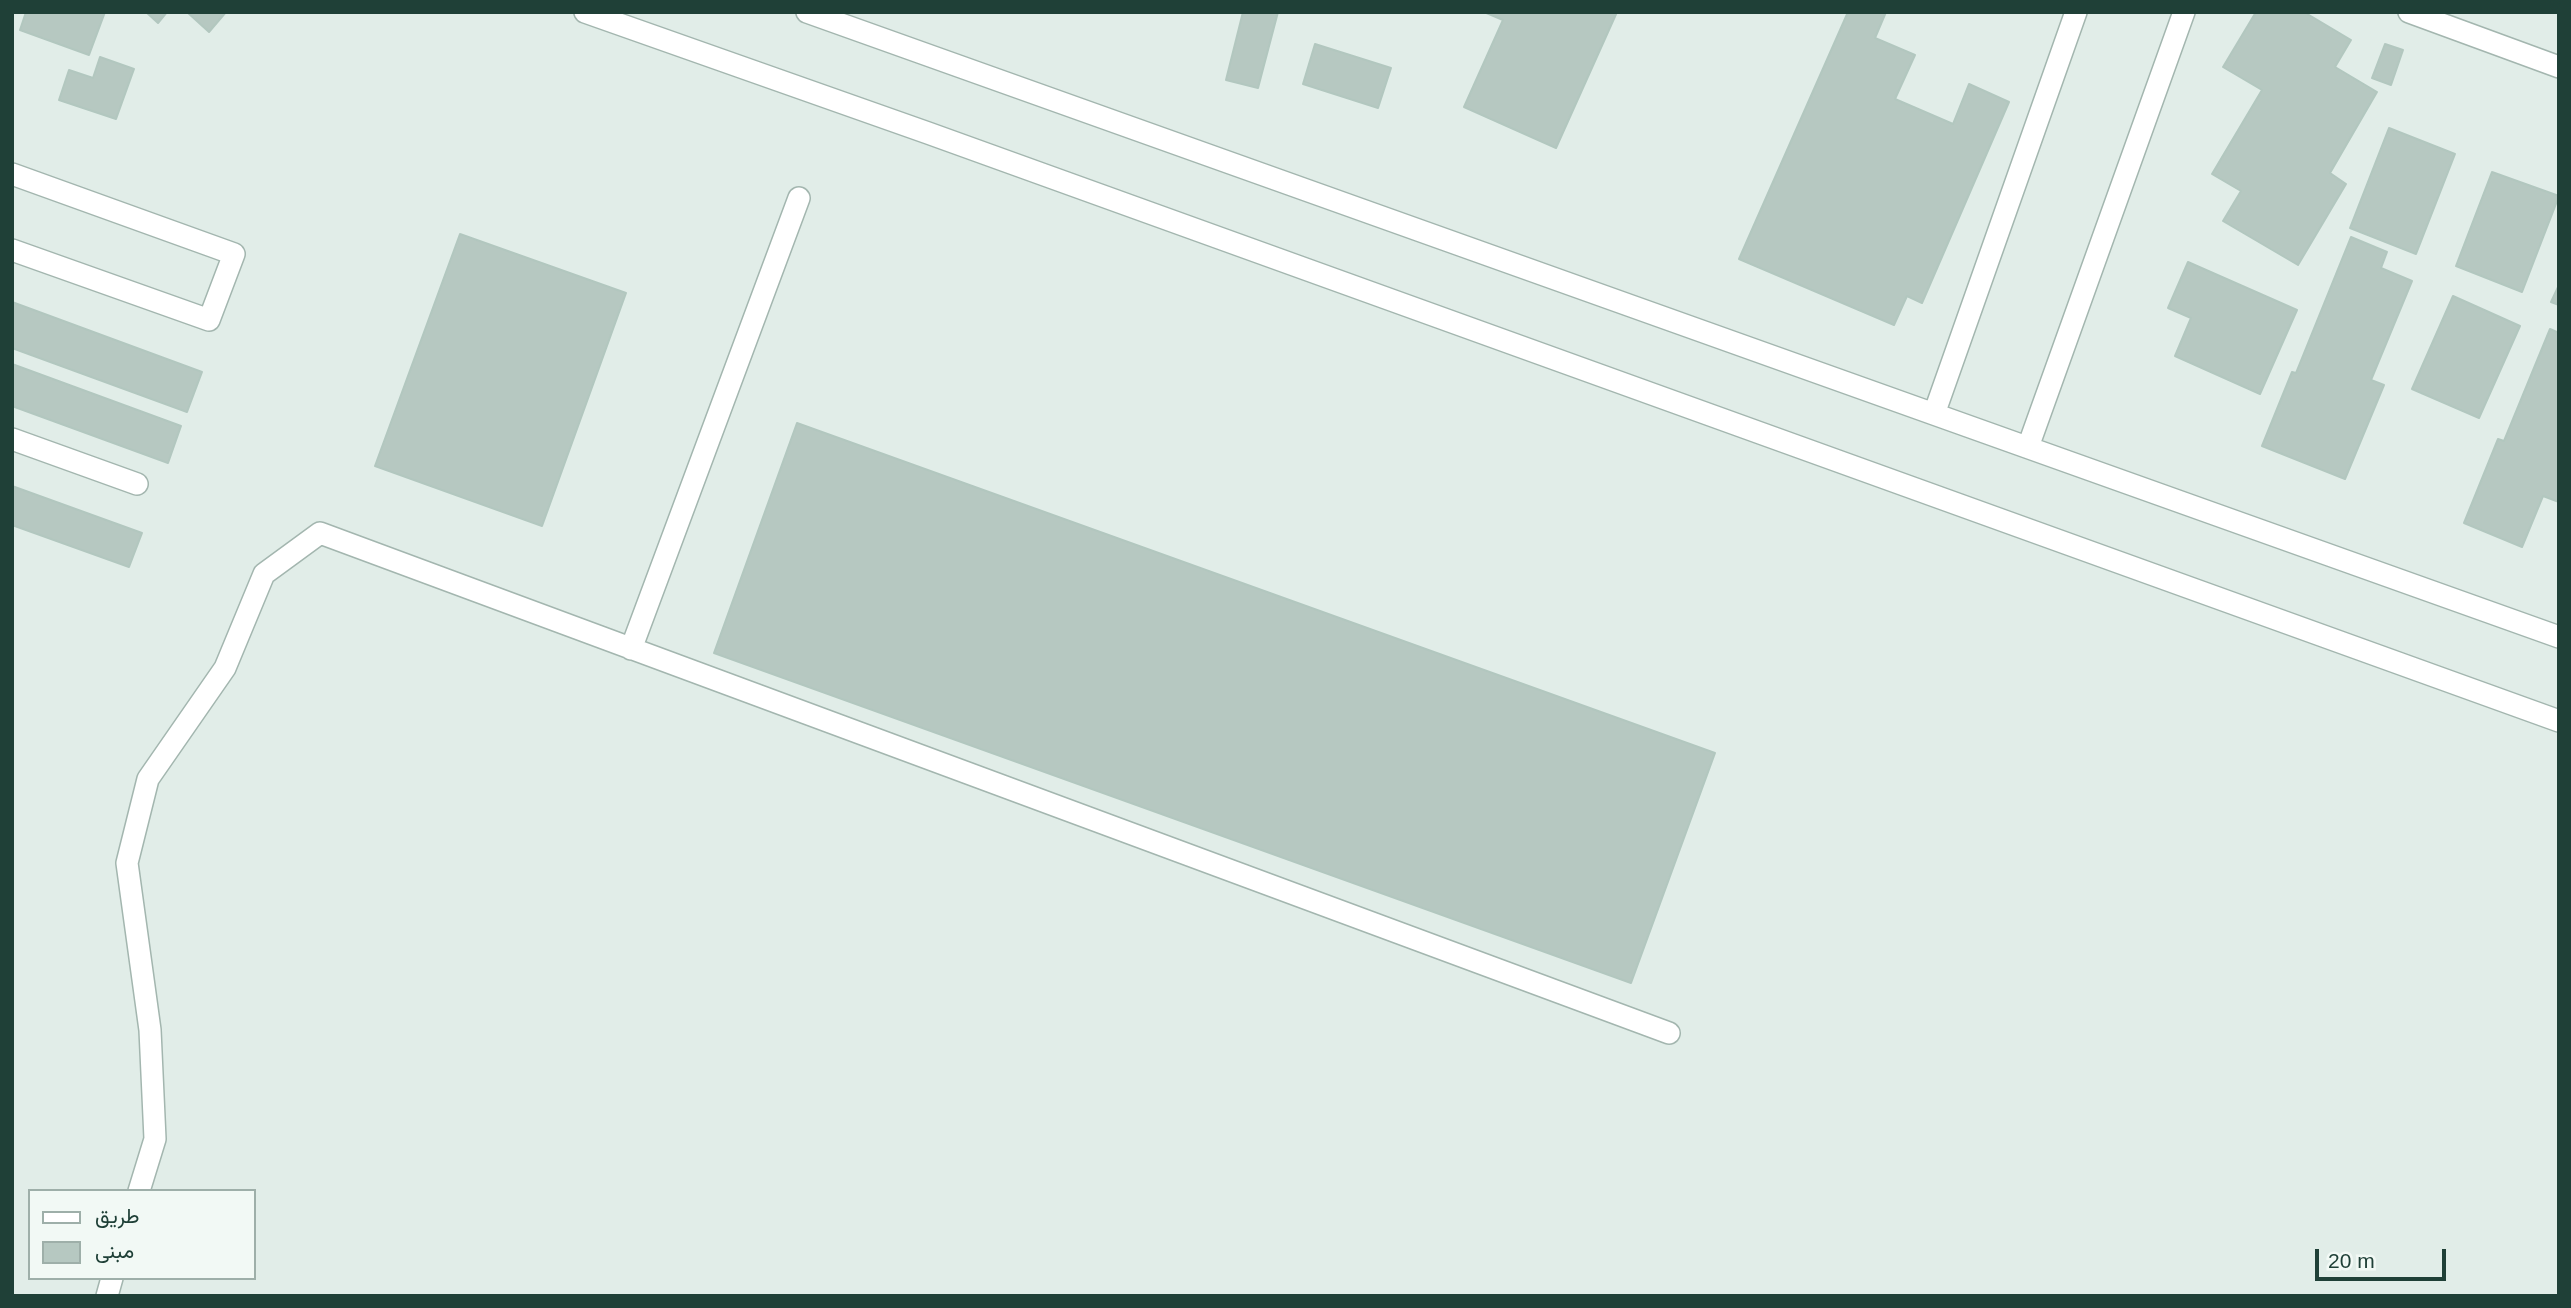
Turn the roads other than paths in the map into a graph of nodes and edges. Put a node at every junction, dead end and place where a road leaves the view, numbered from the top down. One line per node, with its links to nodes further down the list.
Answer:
1 (585, 12): 16 (street)
2 (807, 12): 10 (street)
3 (2076, 12): 10 (street)
4 (2184, 12): 12 (street)
5 (2409, 12): 6 (street)
6 (2559, 67)
7 (12, 174): 9 (street)
8 (799, 198): 15 (street)
9 (12, 250)
10 (1934, 414): 12 (street)
11 (12, 439): 13 (street)
12 (2028, 447): 14 (street)
13 (137, 484)
14 (2559, 637)
15 (631, 649): 17 (street); 18 (street)
16 (2559, 721)
17 (1669, 1033)
18 (140, 1189)

